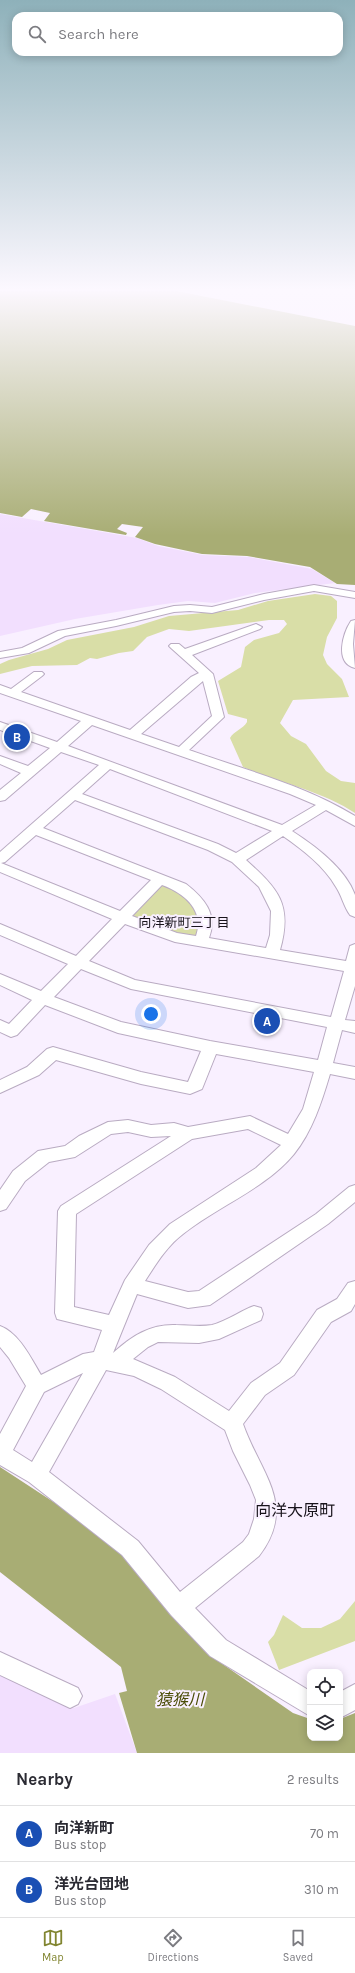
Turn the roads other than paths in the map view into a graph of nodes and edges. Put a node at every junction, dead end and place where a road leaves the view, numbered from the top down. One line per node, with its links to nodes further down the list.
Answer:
1 (355, 595): 4 (street)
2 (355, 623): 5 (street)
3 (256, 627): 7 (street)
4 (0, 655)
5 (355, 665)
6 (38, 674): 9 (street)
7 (207, 674): 12 (street); 14 (street)
8 (0, 689): 9 (street)
9 (13, 693): 10 (street)
10 (90, 720): 12 (street); 13 (street)
11 (0, 726): 13 (street)
12 (132, 735): 14 (street)
13 (59, 747): 16 (street); 17 (street)
14 (180, 752): 20 (street)
15 (0, 760): 17 (street)
16 (108, 764): 18 (street); 23 (street)
17 (30, 772): 19 (street)
18 (74, 795): 22 (street); 25 (street)
19 (0, 796)
20 (326, 804): 21 (street); 23 (street)
21 (355, 822)
22 (34, 829): 24 (street); 27 (street)
23 (284, 831): 25 (street); 28 (street)
24 (0, 859)
25 (236, 859): 33 (street)
26 (0, 867): 29 (street)
27 (161, 878): 29 (street); 31 (street)
28 (355, 912)
29 (123, 918): 31 (street); 34 (street)
30 (0, 929): 34 (street)
31 (201, 941): 33 (street)
32 (355, 949): 35 (street)
33 (272, 953): 35 (street)
34 (80, 963): 37 (street); 38 (street)
35 (354, 967): 38 (street)
36 (0, 979): 37 (street)
37 (44, 999): 39 (street); 41 (street)
38 (337, 1024): 40 (street); 42 (street)
39 (0, 1026)
40 (355, 1027)
41 (210, 1047): 42 (street); 44 (street)
42 (324, 1068): 43 (street); 46 (street)
43 (355, 1074)
44 (1, 1085)
45 (188, 1133): 46 (street); 48 (street); 52 (street)
46 (292, 1143): 49 (street)
47 (355, 1192): 49 (street)
48 (0, 1204)
49 (132, 1286): 52 (street)
50 (355, 1289): 56 (street)
51 (254, 1314): 54 (street)
52 (114, 1324): 54 (street)
53 (0, 1334): 55 (street)
54 (108, 1362): 55 (street); 56 (street); 58 (street)
55 (37, 1386): 57 (street)
56 (233, 1424): 59 (street)
57 (0, 1454): 58 (street)
58 (36, 1475): 59 (street)
59 (179, 1607): 63 (street)
60 (0, 1663): 61 (street)
61 (70, 1696)
62 (355, 1696): 64 (street)
63 (307, 1702)
64 (342, 1705)

